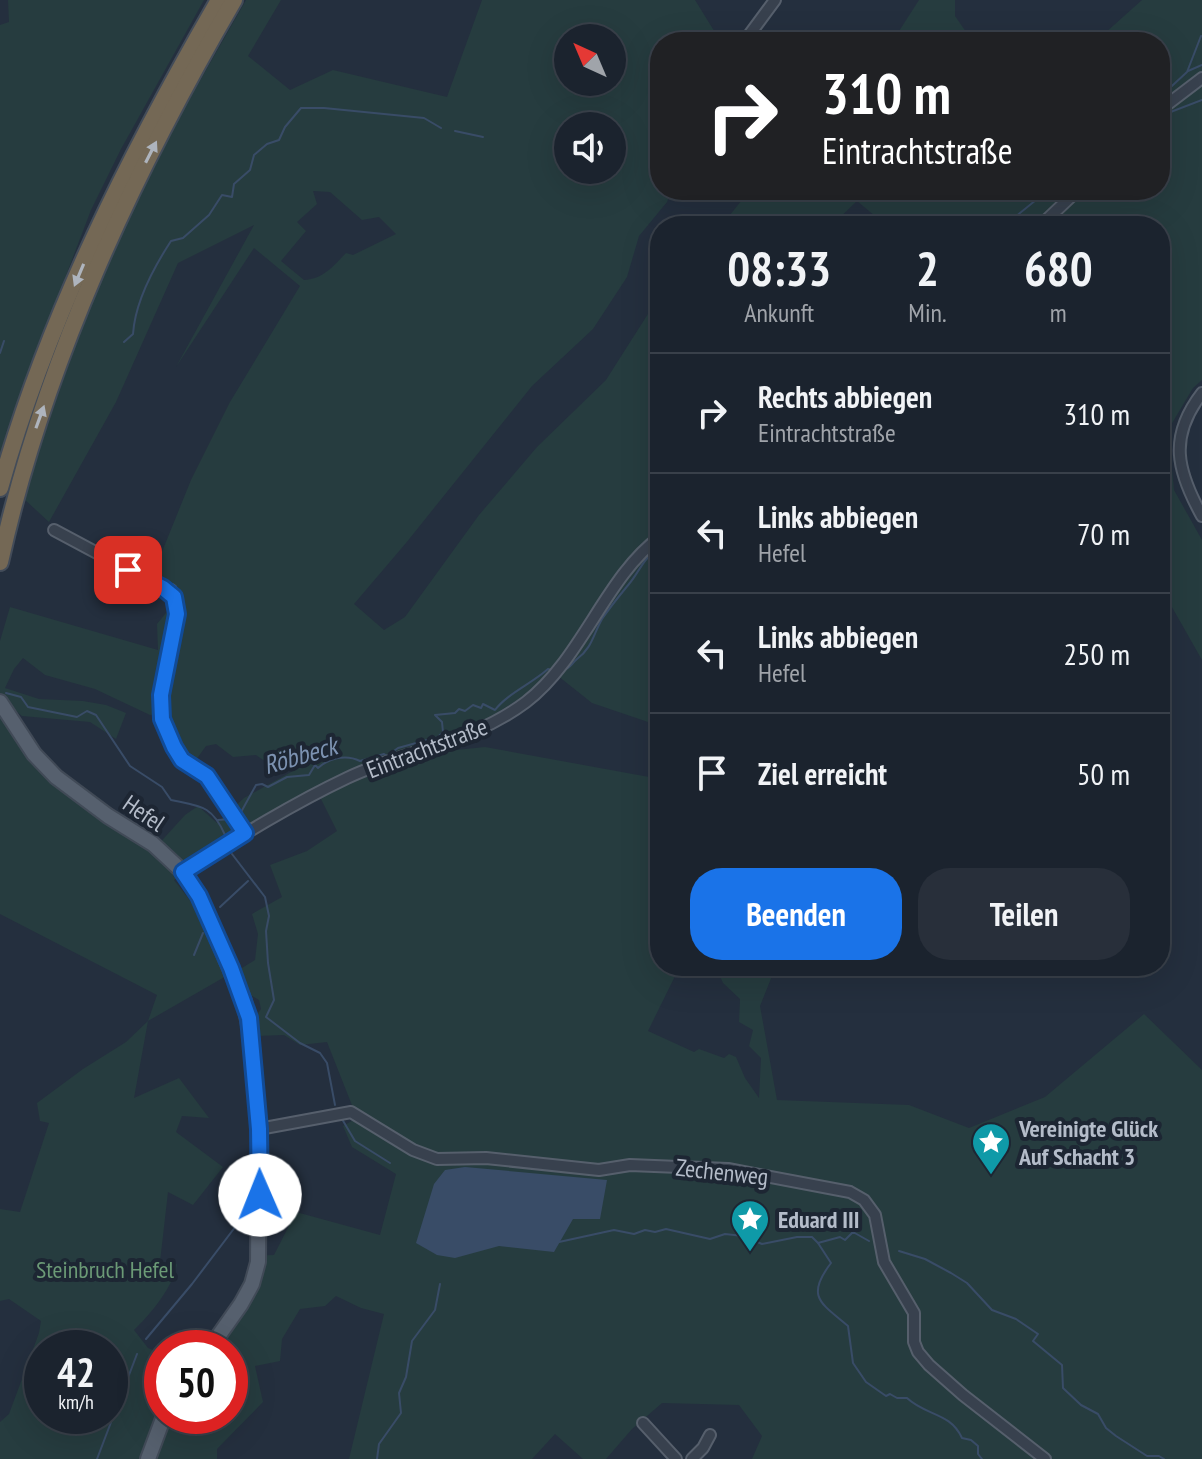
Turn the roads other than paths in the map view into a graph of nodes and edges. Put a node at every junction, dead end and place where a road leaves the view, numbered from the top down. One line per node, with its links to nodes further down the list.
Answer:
1 (230, 0): 9 (highway, one-way to 9); 13 (highway, one-way to 1)
2 (775, 0): 3 (street)
3 (751, 32)
4 (1202, 78): 5 (street)
5 (1170, 102)
6 (1067, 200): 7 (street)
7 (1051, 216)
8 (1202, 393): 10 (street)
9 (0, 488)
10 (1202, 516)
11 (54, 530): 15 (street)
12 (650, 548): 15 (street, Eintrachtstraße)
13 (0, 562)
14 (0, 702): 16 (main road, Hefel)
15 (245, 833): 16 (street, Eintrachtstraße)
16 (183, 872): 17 (main road, Hefel)
17 (259, 1129): 18 (main road, Hefel); 25 (street, Zechenweg)
18 (223, 1330)
19 (643, 1423): 23 (street)
20 (157, 1434): 22 (main road)
21 (710, 1435): 24 (street)
22 (148, 1459)
23 (676, 1459)
24 (692, 1459)
25 (1045, 1459)

